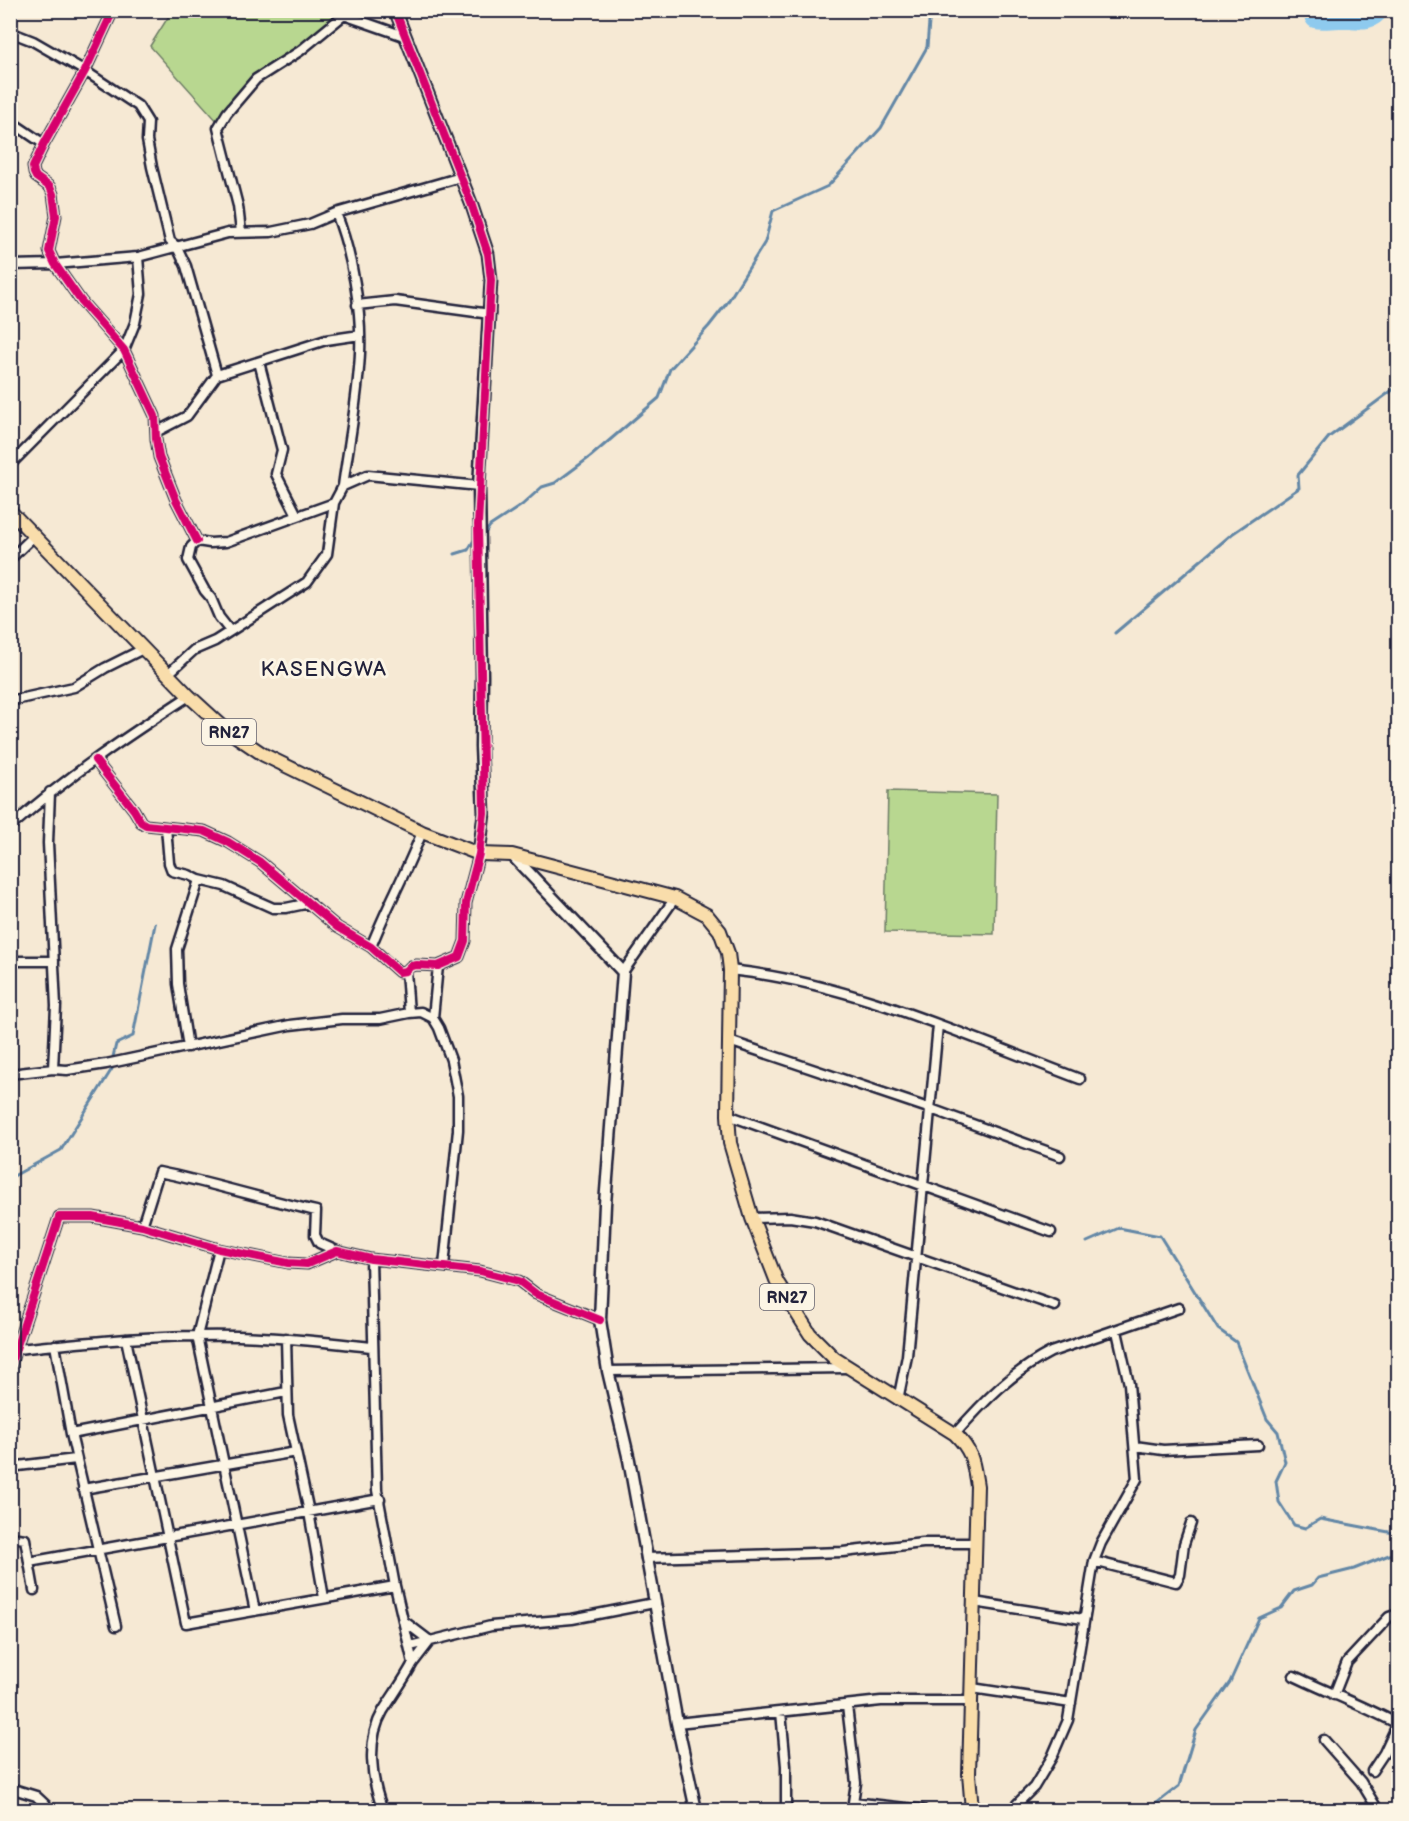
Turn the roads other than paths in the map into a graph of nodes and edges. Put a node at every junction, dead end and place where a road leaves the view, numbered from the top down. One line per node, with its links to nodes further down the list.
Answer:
1 (395, 10): 4 (main road)
2 (114, 12): 5 (street)
3 (10, 32): 5 (street)
4 (404, 36): 8 (main road); 10 (street)
5 (85, 71): 7 (street); 11 (street)
6 (10, 121): 7 (street)
7 (44, 144): 13 (street)
8 (460, 177): 9 (street); 16 (main road)
9 (336, 213): 10 (street); 15 (street)
10 (241, 232): 11 (street)
11 (177, 247): 12 (street); 20 (street)
12 (138, 256): 13 (street); 18 (street)
13 (55, 264): 14 (street); 18 (street)
14 (10, 265)
15 (357, 305): 16 (street); 17 (street)
16 (490, 314): 24 (main road)
17 (360, 335): 19 (street); 23 (street)
18 (124, 350): 21 (street); 22 (street)
19 (259, 362): 20 (street); 27 (street)
20 (217, 375): 21 (street)
21 (156, 432): 29 (street)
22 (10, 465)
23 (344, 486): 24 (street); 25 (street)
24 (479, 486): 42 (main road)
25 (334, 503): 27 (street); 31 (street)
26 (10, 512): 28 (main road, RN27)
27 (297, 515): 29 (street)
28 (34, 536): 30 (street); 32 (main road, RN27)
29 (197, 541): 31 (street)
30 (10, 559)
31 (230, 631): 33 (street)
32 (143, 649): 33 (main road, RN27); 35 (street)
33 (169, 673): 34 (main road, RN27)
34 (189, 696): 36 (street); 40 (main road, RN27)
35 (10, 701)
36 (94, 760): 37 (street); 39 (street)
37 (50, 792): 38 (street); 49 (street)
38 (13, 823): 41 (street)
39 (166, 827): 44 (street); 46 (street)
40 (422, 832): 42 (main road, RN27); 47 (street)
41 (10, 834)
42 (479, 854): 43 (main road, RN27); 50 (street)
43 (512, 855): 45 (main road, RN27); 53 (main road)
44 (199, 880): 46 (street); 58 (street)
45 (675, 898): 51 (main road, RN27); 53 (street)
46 (310, 903): 47 (street)
47 (371, 947): 52 (street)
48 (10, 961): 49 (street)
49 (54, 961): 59 (street)
50 (438, 966): 52 (street); 55 (street)
51 (729, 970): 56 (street); 57 (main road, RN27)
52 (406, 971): 54 (street)
53 (623, 972): 76 (main road)
54 (409, 1012): 55 (street); 58 (street)
55 (433, 1018): 73 (street)
56 (938, 1024): 61 (street); 62 (street)
57 (729, 1041): 62 (street); 63 (main road, RN27)
58 (188, 1047): 59 (street)
59 (53, 1069): 60 (street)
60 (10, 1074)
61 (1080, 1079)
62 (931, 1109): 64 (street); 65 (street)
63 (728, 1115): 65 (street); 66 (main road, RN27)
64 (1060, 1156)
65 (923, 1184): 68 (street); 71 (street)
66 (752, 1218): 71 (street); 85 (main road, RN27)
67 (142, 1226): 69 (street); 70 (street); 83 (street)
68 (1051, 1232)
69 (219, 1249): 70 (street); 78 (street)
70 (337, 1251): 72 (street)
71 (915, 1256): 74 (street); 88 (street)
72 (371, 1259): 73 (street); 82 (street)
73 (444, 1266): 76 (street)
74 (1055, 1306)
75 (1179, 1308): 77 (street)
76 (600, 1320): 86 (main road)
77 (1117, 1331): 92 (street); 94 (street)
78 (197, 1336): 79 (street); 80 (street); 89 (street)
79 (286, 1338): 82 (street); 87 (street)
80 (126, 1339): 81 (street); 90 (street)
81 (55, 1345): 83 (street); 91 (street)
82 (372, 1347): 101 (street)
83 (17, 1349): 84 (street)
84 (10, 1367)
85 (847, 1368): 86 (street); 88 (main road, RN27)
86 (608, 1371): 109 (main road)
87 (286, 1392): 89 (street); 95 (street)
88 (898, 1400): 92 (main road, RN27)
89 (212, 1407): 90 (street); 97 (street)
90 (143, 1420): 91 (street); 99 (street)
91 (71, 1434): 96 (street)
92 (955, 1434): 107 (main road, RN27)
93 (1258, 1445): 94 (street)
94 (1135, 1446): 110 (street)
95 (296, 1452): 97 (street); 102 (street)
96 (76, 1459): 98 (street); 100 (street)
97 (224, 1465): 99 (street); 104 (street)
98 (10, 1467)
99 (155, 1477): 100 (street); 106 (street)
100 (83, 1489): 108 (street)
101 (380, 1499): 102 (street); 112 (street)
102 (309, 1512): 104 (street); 114 (street)
103 (1191, 1523): 110 (street)
104 (237, 1525): 106 (street); 117 (street)
105 (10, 1537): 111 (street)
106 (168, 1537): 108 (street); 117 (street)
107 (975, 1543): 109 (street); 115 (main road, RN27)
108 (98, 1550): 111 (street); 121 (street)
109 (646, 1558): 116 (main road)
110 (1094, 1561): 119 (street)
111 (29, 1562): 113 (street)
112 (395, 1586): 114 (street); 120 (street)
113 (34, 1590)
114 (324, 1598): 117 (street)
115 (974, 1602): 119 (street); 126 (main road, RN27)
116 (654, 1603): 122 (street); 131 (main road)
117 (255, 1611)
118 (1398, 1614): 127 (street)
119 (1083, 1619): 128 (street)
120 (405, 1622): 122 (street); 123 (street)
121 (116, 1626)
122 (430, 1641): 123 (street); 124 (street)
123 (410, 1646): 124 (street)
124 (413, 1663): 138 (street)
125 (1294, 1676): 127 (street)
126 (972, 1694): 128 (street); 129 (street); 136 (main road, RN27)
127 (1334, 1695): 132 (street)
128 (1071, 1703): 144 (street)
129 (847, 1706): 130 (street); 141 (street)
130 (781, 1712): 131 (street); 140 (street)
131 (677, 1723): 139 (main road)
132 (1398, 1724): 134 (street)
133 (1324, 1740): 145 (street)
134 (1372, 1771)
135 (10, 1788): 137 (street)
136 (972, 1809): 143 (street)
137 (51, 1810)
138 (383, 1810)
139 (696, 1810)
140 (786, 1810)
141 (911, 1810): 142 (street)
142 (923, 1810)
143 (954, 1810)
144 (1011, 1810)
145 (1378, 1810)

